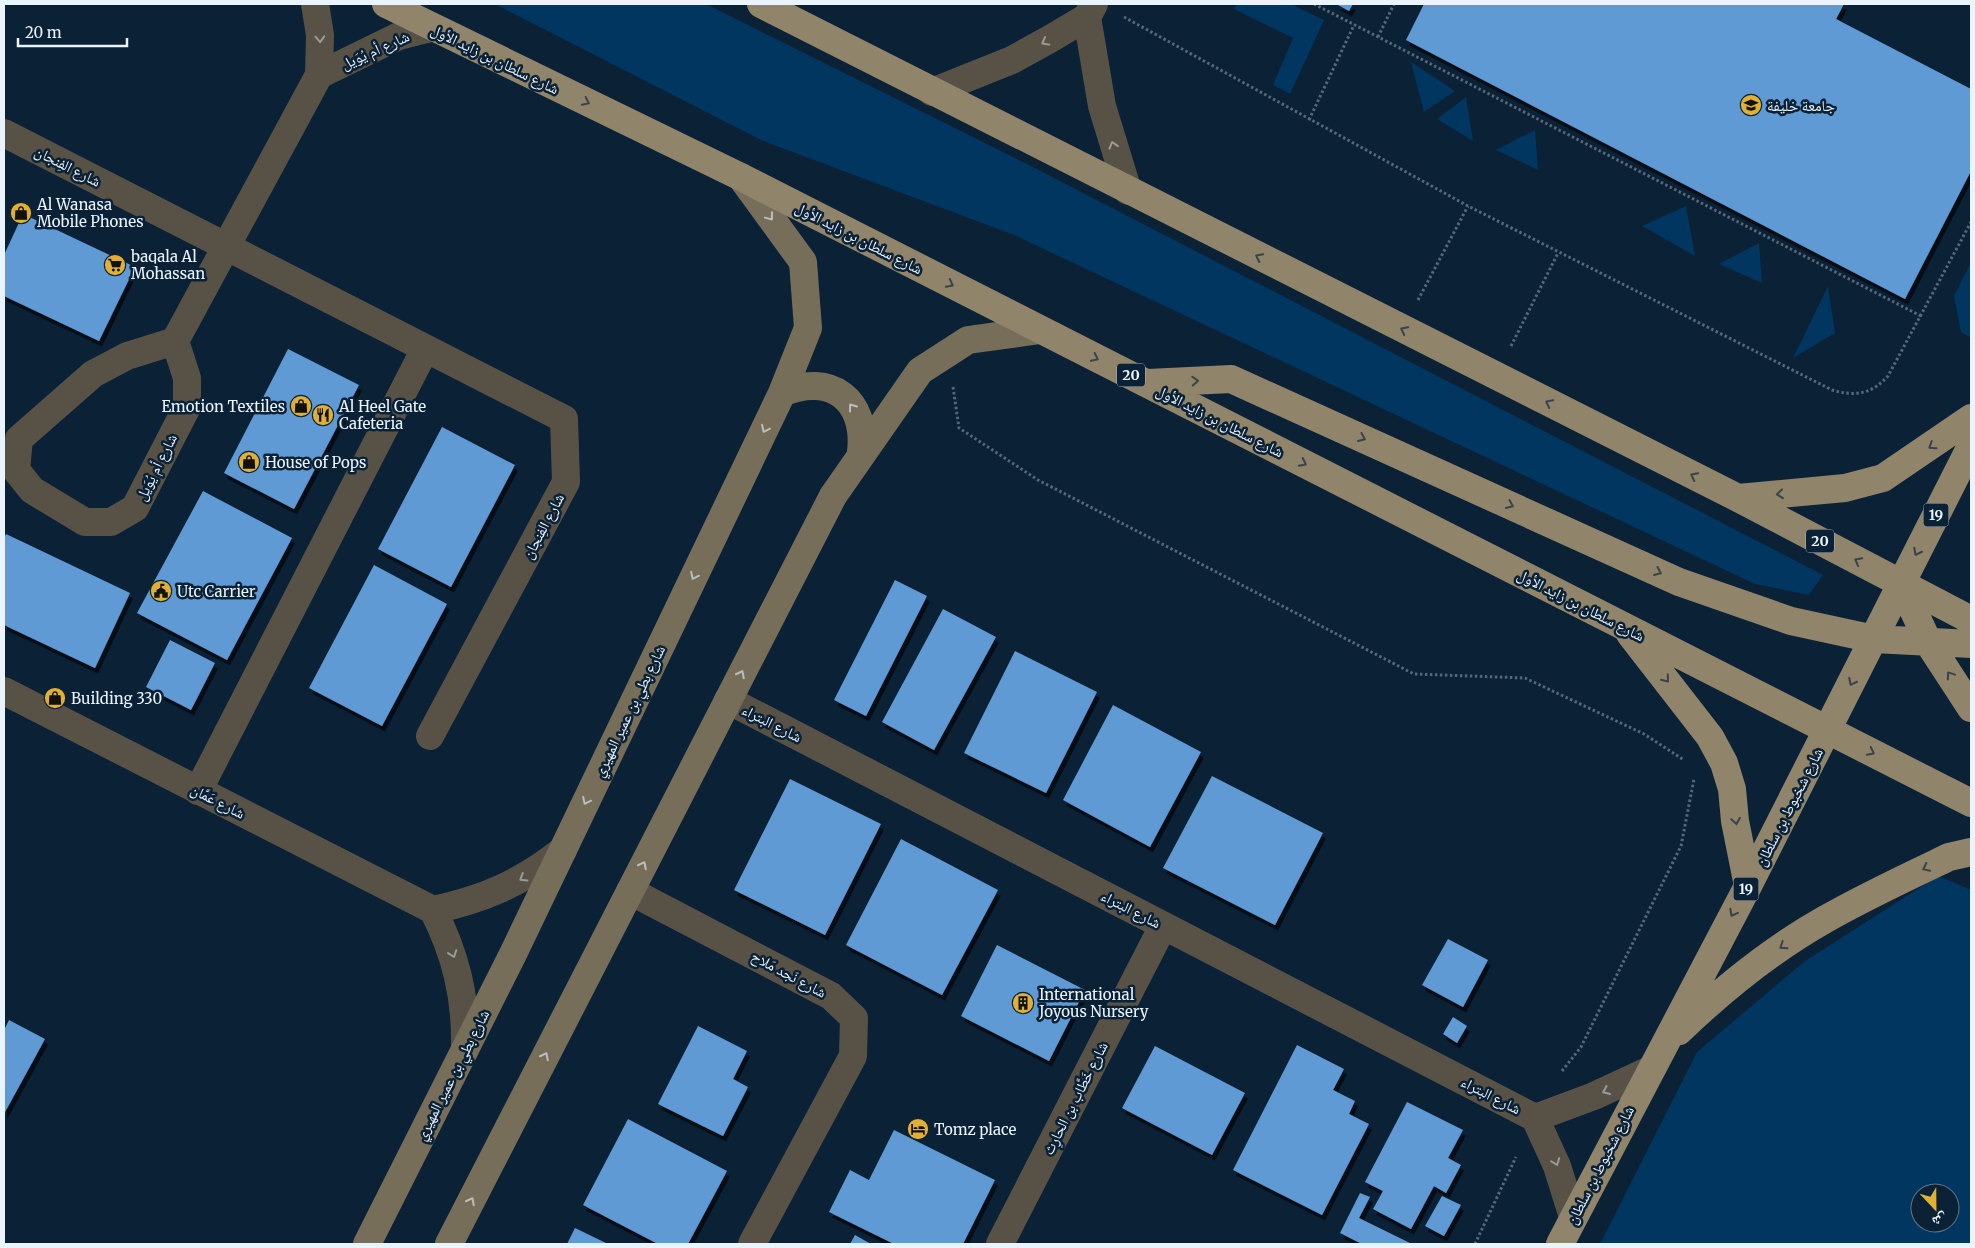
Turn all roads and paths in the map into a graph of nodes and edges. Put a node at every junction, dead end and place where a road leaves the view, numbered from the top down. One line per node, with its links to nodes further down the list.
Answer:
1 (315, 4): 10 (street, شارع أم يُوَيل, one-way to 10)
2 (386, 4): 8 (main road, شارع سلطان بن زايد الأول / 20)
3 (761, 4): 11 (main road, 20)
4 (1314, 4): 7 (path)
5 (1394, 4): 9 (path)
6 (1099, 11): 11 (street, one-way to 11); 12 (path); 15 (street, one-way to 6)
7 (1354, 25): 9 (path); 12 (path)
8 (431, 28): 10 (street, شارع أم يُوَيل); 14 (main road, شارع سلطان بن زايد الأول / 20, one-way to 14)
9 (1378, 37): 20 (path)
10 (319, 75): 18 (street, شارع أم يُوَيل)
11 (932, 92): 15 (main road, 20)
12 (1309, 120): 16 (path)
13 (4, 133): 18 (street, شارع الفِنجان)
14 (741, 178): 22 (main road, شارع سلطان بن زايد الأول / 20, one-way to 22); 28 (street, شارع بطي بن عمير المهيري, one-way to 28)
15 (1128, 191): 21 (main road, 20, one-way to 15)
16 (1468, 206): 19 (path); 21 (path)
17 (1971, 222): 20 (path)
18 (226, 246): 23 (street, شارع أم يُوَيل); 24 (street, شارع الفِنجان)
19 (1558, 253): 20 (path); 25 (path)
20 (1921, 316)
21 (1402, 329): 25 (main road, 20, one-way to 21)
22 (1040, 330): 27 (main road, شارع سلطان بن زايد الأول / 20, one-way to 27); 31 (street)
23 (175, 341): 23 (street, شارع أم يُوَيل)
24 (425, 349): 43 (street, شارع الفِنجان); 46 (street)
25 (1496, 376): 32 (main road, 20, one-way to 25)
26 (952, 381): 44 (path)
27 (1146, 383): 35 (main road, شارع سلطان بن زايد الأول / 20, one-way to 35); 36 (main road, one-way to 36)
28 (782, 393): 31 (street, one-way to 28); 48 (street, شارع بطي بن عمير المهيري, one-way to 48)
29 (1971, 418): 32 (main road, one-way to 32)
30 (1971, 446): 33 (main road, شارع شخبوط بن سلطان / 19, one-way to 33)
31 (861, 452): 40 (street, one-way to 31)
32 (1738, 498): 33 (main road, 20, one-way to 32)
33 (1901, 584): 34 (main road, 20); 36 (main road, شارع شخبوط بن سلطان / 19); 37 (main road)
34 (1971, 620)
35 (1624, 627): 42 (main road, شارع سلطان بن زايد الأول / 20); 50 (main road, one-way to 50)
36 (1874, 639): 37 (main road); 42 (main road, شارع شخبوط بن سلطان / 19, one-way to 42)
37 (1928, 642): 38 (main road); 41 (main road, one-way to 37)
38 (1971, 644)
39 (4, 691): 46 (street, شارع عَمَّان)
40 (728, 700): 51 (street, one-way to 40); 53 (street, شارع البتراء)
41 (1971, 708)
42 (1827, 730): 47 (main road, شارع سلطان بن زايد الأول / 20, one-way to 47); 50 (main road, شارع شخبوط بن سلطان / 19)
43 (430, 736)
44 (1689, 762)
45 (1694, 777): 56 (path)
46 (198, 791): 52 (street, شارع عَمَّان)
47 (1971, 803)
48 (563, 850): 52 (street, one-way to 52); 54 (street, شارع بطي بن عمير المهيري)
49 (1971, 852): 55 (main road, one-way to 55)
50 (1748, 886): 55 (main road, شارع شخبوط بن سلطان / 19, one-way to 55)
51 (630, 891): 61 (street, one-way to 51); 62 (street, شارع نَجد مَلاح)
52 (433, 910): 54 (street, one-way to 54)
53 (1163, 926): 57 (street, شارع البتراء); 63 (street, شارع خَطَّاب بن الحارِث)
54 (465, 1048): 60 (street, شارع بطي بن عمير المهيري)
55 (1656, 1058): 57 (street, شارع البتراء, one-way to 57); 59 (main road, شارع شخبوط بن سلطان / 19)
56 (1561, 1072)
57 (1536, 1118): 59 (street, شارع البتراء, one-way to 59)
58 (1520, 1149): 64 (path)
59 (1573, 1217): 65 (main road, شارع شخبوط بن سلطان / 19)
60 (367, 1244)
61 (449, 1244)
62 (752, 1244)
63 (1000, 1244)
64 (1475, 1244)
65 (1560, 1244)

